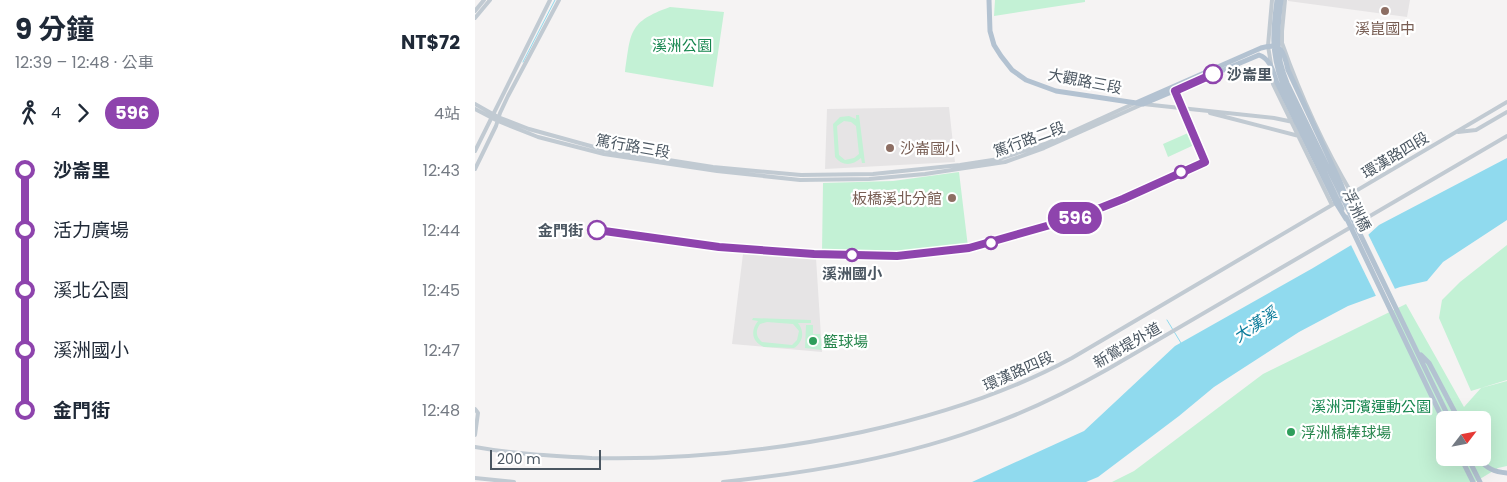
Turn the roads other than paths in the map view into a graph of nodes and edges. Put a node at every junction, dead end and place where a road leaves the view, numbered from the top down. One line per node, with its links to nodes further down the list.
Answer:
1 (485, 0): 9 (street)
2 (490, 0): 11 (street)
3 (550, 0): 24 (street)
4 (559, 0): 25 (street)
5 (989, 0): 17 (main road, 大觀路三段)
6 (1272, 0): 13 (street)
7 (1277, 0): 10 (main road, 浮洲橋)
8 (1283, 0): 10 (main road, 浮洲橋); 12 (street)
9 (475, 11)
10 (1277, 17): 40 (main road, 浮洲橋); 41 (main road, 浮洲橋)
11 (475, 18)
12 (1282, 42): 14 (street); 26 (street)
13 (1269, 46): 14 (main road); 15 (street); 17 (main road)
14 (1284, 53): 40 (main road)
15 (1271, 66): 19 (main road); 28 (street); 41 (main road)
16 (1507, 102): 29 (street, 環漢路四段)
17 (1135, 103): 19 (main road, 大觀路三段); 35 (street, 篤行路二段)
18 (475, 104): 24 (street)
19 (1143, 104): 21 (street, 大觀路三段); 37 (street, 篤行路二段)
20 (475, 109): 24 (street)
21 (1203, 111): 23 (street, 大觀路三段); 27 (street, 大觀路三段)
22 (1507, 112): 29 (street)
23 (1245, 115): 27 (street); 28 (street, 大觀路三段)
24 (492, 116): 25 (street); 32 (street)
25 (498, 119): 34 (street); 35 (street, 篤行路三段); 37 (street, 篤行路三段)
26 (1315, 122): 28 (street, 大觀路三段); 33 (street)
27 (1245, 123): 30 (street, 大觀路三段)
28 (1293, 123): 30 (street)
29 (1455, 132): 38 (street, 環漢路四段)
30 (1299, 136): 36 (street)
31 (1507, 136): 55 (street, 新鶯堤外道)
32 (475, 151)
33 (1337, 166): 36 (street); 38 (street)
34 (475, 169)
35 (768, 172)
36 (1318, 176): 39 (street)
37 (767, 177)
38 (1352, 194): 39 (street, 環漢路四段)
39 (1332, 205): 48 (street, 環漢路四段)
40 (1353, 216): 42 (main road, 浮洲橋)
41 (1346, 219): 44 (main road, 浮洲橋)
42 (1419, 353): 45 (main road, 浮洲橋); 46 (main road, 浮洲橋)
43 (475, 409): 47 (street)
44 (1439, 411)
45 (1446, 411)
46 (1454, 411)
47 (475, 435)
48 (475, 447)
49 (1465, 466): 56 (main road)
50 (1472, 466): 57 (main road)
51 (1486, 466): 52 (main road)
52 (1507, 473)
53 (475, 478): 54 (street)
54 (514, 482)
55 (723, 482)
56 (1473, 482)
57 (1480, 482)

